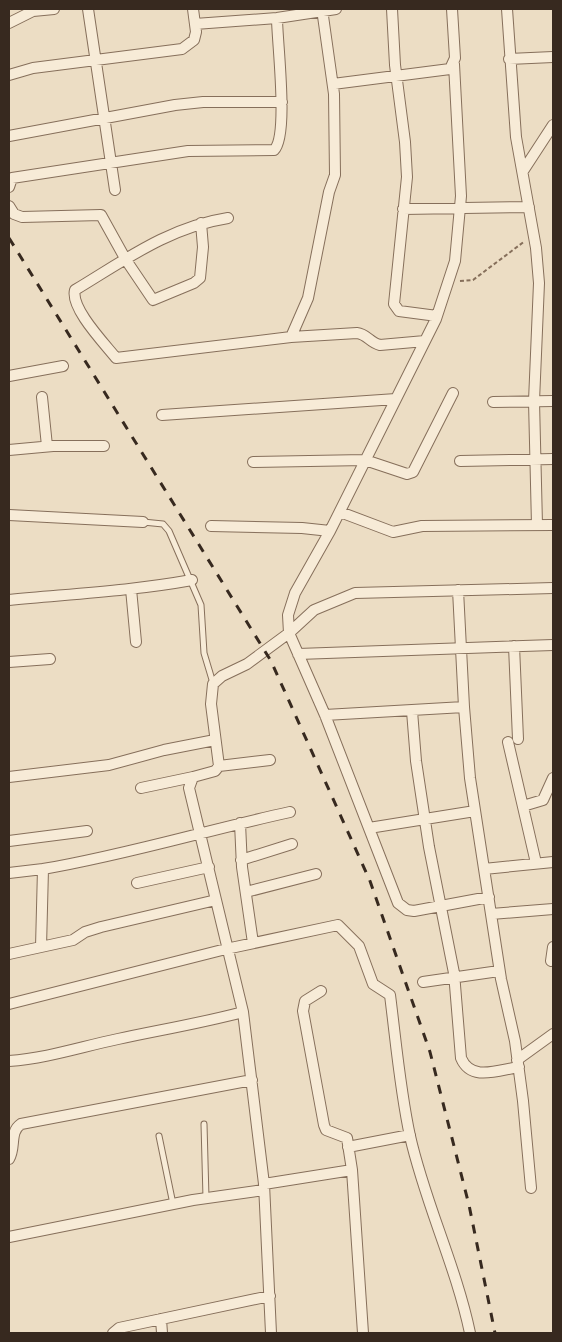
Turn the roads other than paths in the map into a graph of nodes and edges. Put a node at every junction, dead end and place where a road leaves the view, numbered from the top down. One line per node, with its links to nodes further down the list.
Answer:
1 (54, 9): 10 (street)
2 (88, 9): 13 (street)
3 (194, 9): 11 (street)
4 (336, 9): 8 (street)
5 (392, 9): 17 (street)
6 (452, 9): 15 (street)
7 (507, 9): 14 (street)
8 (322, 10): 9 (street); 18 (street)
9 (277, 18): 11 (street); 19 (street)
10 (9, 23)
11 (195, 24): 13 (street)
12 (553, 57): 14 (street)
13 (95, 60): 16 (street); 20 (street)
14 (510, 60): 24 (street)
15 (454, 64): 17 (street); 30 (street)
16 (9, 75)
17 (396, 75): 18 (street); 29 (street)
18 (332, 84): 35 (street)
19 (282, 102): 20 (street); 23 (street)
20 (104, 118): 22 (street); 23 (street)
21 (553, 125): 24 (street)
22 (9, 136)
23 (110, 162): 25 (street); 26 (street)
24 (523, 172): 28 (street)
25 (9, 187)
26 (114, 190)
27 (9, 206): 33 (street)
28 (529, 207): 30 (street); 42 (street)
29 (403, 209): 30 (street); 34 (street)
30 (460, 210): 34 (street)
31 (228, 218): 32 (street)
32 (201, 223): 33 (street); 33 (street)
33 (126, 260): 35 (street)
34 (437, 316): 36 (street)
35 (291, 337): 36 (street)
36 (425, 341): 41 (street)
37 (62, 366): 38 (street)
38 (9, 376)
39 (453, 393): 51 (street)
40 (42, 397): 46 (street)
41 (396, 399): 45 (street); 51 (street)
42 (534, 401): 43 (street); 44 (street); 49 (street)
43 (553, 401)
44 (493, 402)
45 (162, 415)
46 (47, 446): 47 (street); 48 (street)
47 (104, 446)
48 (9, 450)
49 (536, 459): 50 (street); 52 (street); 57 (street)
50 (553, 459)
51 (365, 460): 53 (street); 54 (street)
52 (460, 461)
53 (253, 462)
54 (340, 512): 57 (street); 60 (street)
55 (9, 515): 56 (street)
56 (142, 522): 61 (lane)
57 (537, 525): 59 (street)
58 (211, 526): 60 (street)
59 (553, 526)
60 (330, 531): 66 (street)
61 (192, 580): 63 (street); 74 (lane)
62 (553, 588): 64 (street)
63 (131, 589): 65 (street); 67 (street)
64 (458, 590): 66 (street); 70 (street)
65 (9, 600)
66 (289, 633): 71 (street); 74 (street)
67 (136, 642)
68 (553, 645): 69 (street)
69 (514, 646): 70 (street); 85 (street)
70 (462, 649): 71 (street); 75 (street)
71 (298, 654): 77 (street)
72 (50, 659): 73 (street)
73 (9, 662)
74 (213, 684): 78 (street)
75 (464, 707): 76 (street); 86 (street)
76 (412, 711): 77 (street); 88 (street)
77 (325, 715): 90 (street)
78 (215, 740): 80 (street); 81 (street)
79 (270, 760): 80 (street)
80 (219, 766): 82 (street)
81 (9, 777)
82 (193, 777): 84 (street); 92 (street)
83 (553, 778): 85 (street)
84 (142, 788)
85 (523, 806): 97 (street)
86 (475, 811): 88 (street); 100 (street)
87 (290, 812): 89 (street)
88 (426, 818): 90 (street); 107 (street)
89 (240, 823): 92 (street); 95 (street)
90 (369, 828): 107 (street)
91 (87, 831): 93 (street)
92 (200, 832): 98 (street); 99 (street)
93 (9, 841)
94 (292, 844): 95 (street)
95 (241, 860): 104 (street)
96 (553, 862): 97 (street)
97 (536, 863): 100 (street)
98 (208, 867): 103 (street); 106 (street)
99 (43, 868): 101 (street); 111 (street)
100 (484, 869): 105 (street)
101 (9, 873)
102 (316, 874): 104 (street)
103 (137, 883)
104 (246, 892): 110 (street)
105 (488, 897): 107 (street); 109 (street)
106 (216, 900): 111 (street); 113 (street)
107 (442, 904): 117 (street)
108 (553, 909): 109 (street)
109 (491, 914): 116 (street)
110 (253, 943): 113 (street); 127 (street)
111 (41, 947): 114 (street)
112 (553, 947): 115 (street)
113 (226, 949): 120 (street); 121 (street)
114 (9, 954)
115 (551, 962)
116 (500, 971): 117 (street); 124 (street)
117 (454, 976): 118 (street); 124 (street)
118 (423, 982)
119 (321, 991): 129 (street)
120 (9, 1004)
121 (243, 1012): 123 (street); 125 (street)
122 (553, 1034): 124 (street)
123 (9, 1061)
124 (518, 1064): 133 (street)
125 (252, 1080): 130 (street); 132 (street)
126 (204, 1124): 134 (lane)
127 (410, 1135): 129 (street); 143 (street)
128 (159, 1136): 135 (lane)
129 (348, 1147): 131 (street)
130 (9, 1159)
131 (352, 1170): 132 (street); 142 (street)
132 (264, 1187): 134 (street); 137 (street)
133 (531, 1188)
134 (206, 1198): 135 (street)
135 (173, 1205): 136 (street)
136 (9, 1237)
137 (270, 1296): 138 (street); 141 (street)
138 (160, 1319): 139 (street); 140 (street)
139 (114, 1333)
140 (162, 1333)
141 (271, 1333)
142 (363, 1333)
143 (470, 1333)

